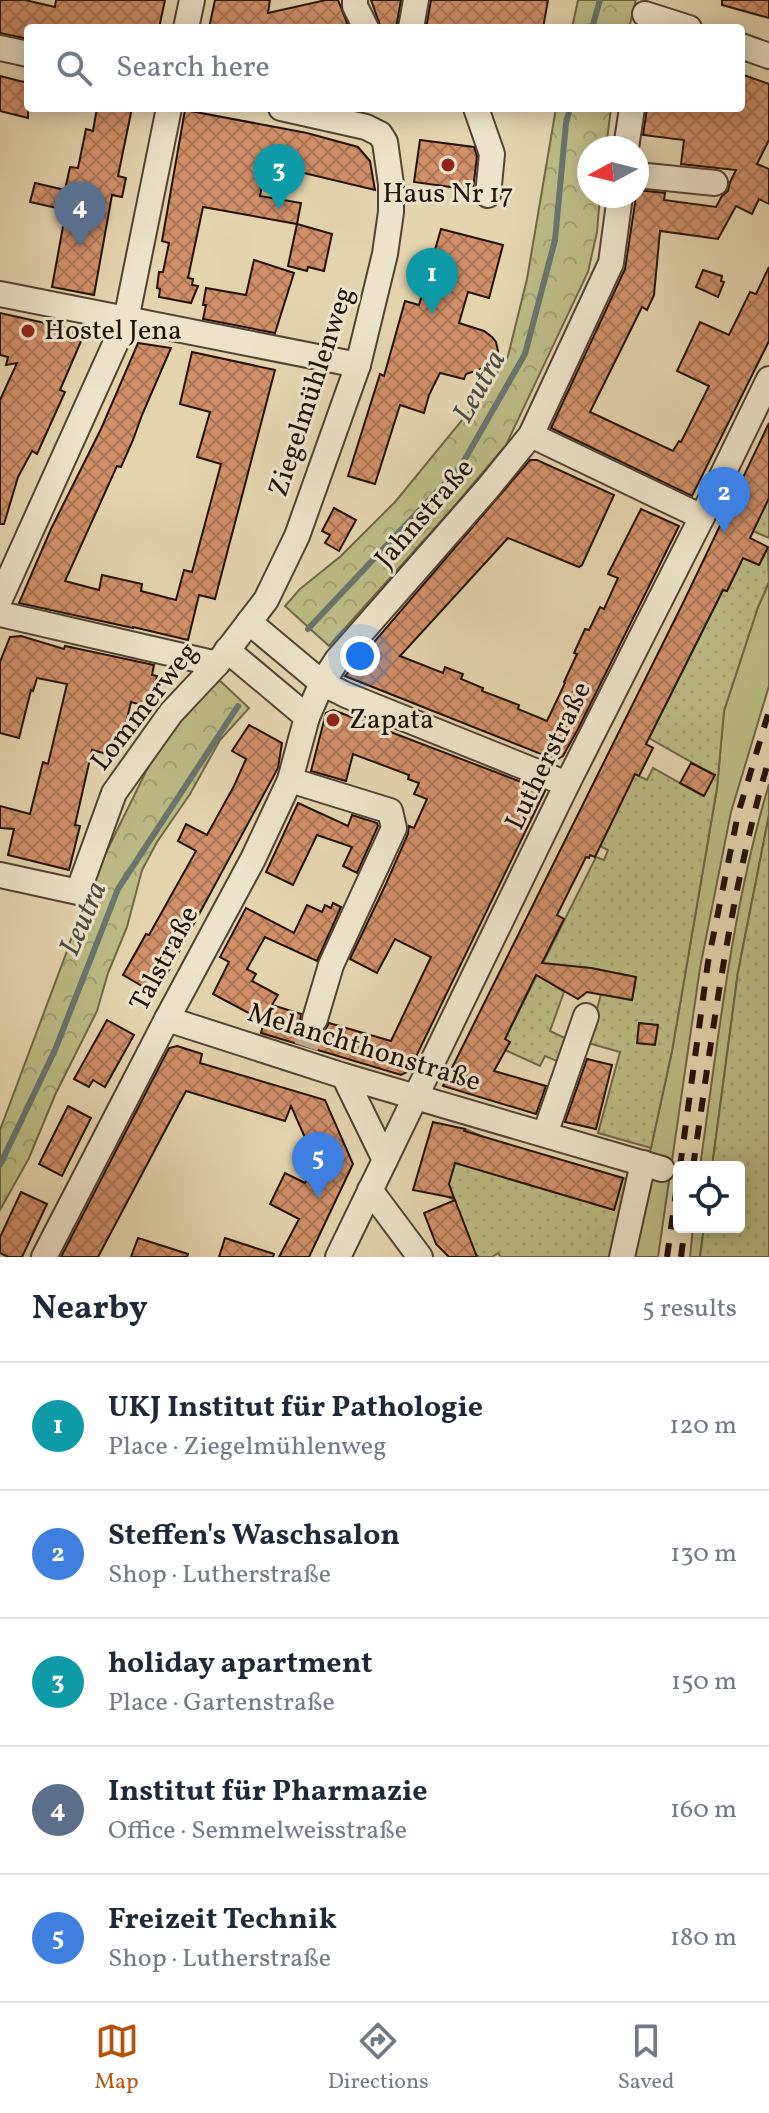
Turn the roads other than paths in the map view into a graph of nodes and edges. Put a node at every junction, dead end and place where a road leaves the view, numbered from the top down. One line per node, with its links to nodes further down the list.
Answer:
1 (192, 0): 5 (street)
2 (355, 0): 6 (street)
3 (416, 0): 7 (street)
4 (646, 14): 8 (street)
5 (187, 24)
6 (364, 24)
7 (412, 24)
8 (677, 24)
9 (745, 47): 12 (street)
10 (0, 48): 11 (street)
11 (24, 53)
12 (769, 56)
13 (168, 112): 24 (street)
14 (306, 112): 17 (street)
15 (477, 112): 21 (street)
16 (631, 112): 18 (street)
17 (373, 123): 25 (street, Ziegelmühlenweg)
18 (628, 136)
19 (649, 176): 20 (street)
20 (715, 183)
21 (488, 195)
22 (618, 208): 27 (street, Jahnstraße)
23 (0, 294): 24 (street)
24 (126, 320): 25 (street); 29 (street)
25 (358, 365): 32 (street, Ziegelmühlenweg)
26 (769, 379): 28 (street, Lutherstraße)
27 (531, 435): 28 (street); 34 (street, Jahnstraße)
28 (702, 517): 37 (street, Lutherstraße)
29 (12, 546): 30 (street)
30 (0, 599)
31 (0, 614): 33 (street)
32 (249, 622): 33 (street, Ziegelmühlenweg); 34 (street)
33 (222, 657): 35 (street); 38 (street, Lommerweg)
34 (322, 683): 35 (street, Talstraße); 37 (street)
35 (307, 717): 36 (street, Talstraße)
36 (290, 780): 40 (street, Talstraße); 41 (street)
37 (567, 784): 43 (street, Lutherstraße)
38 (0, 875)
39 (586, 1016): 44 (street)
40 (167, 1019): 42 (street, Melanchthonstraße); 47 (street, Talstraße)
41 (315, 1019)
42 (344, 1076): 43 (street, Melanchthonstraße); 45 (street)
43 (417, 1096): 44 (street, Melanchthonstraße); 45 (street, Lutherstraße)
44 (545, 1134): 50 (street, Melanchthonstraße)
45 (385, 1160): 46 (street, Lutherstraße)
46 (370, 1190): 48 (street, Lutherstraße); 49 (street)
47 (44, 1257)
48 (338, 1257)
49 (420, 1257)
50 (622, 1257)

